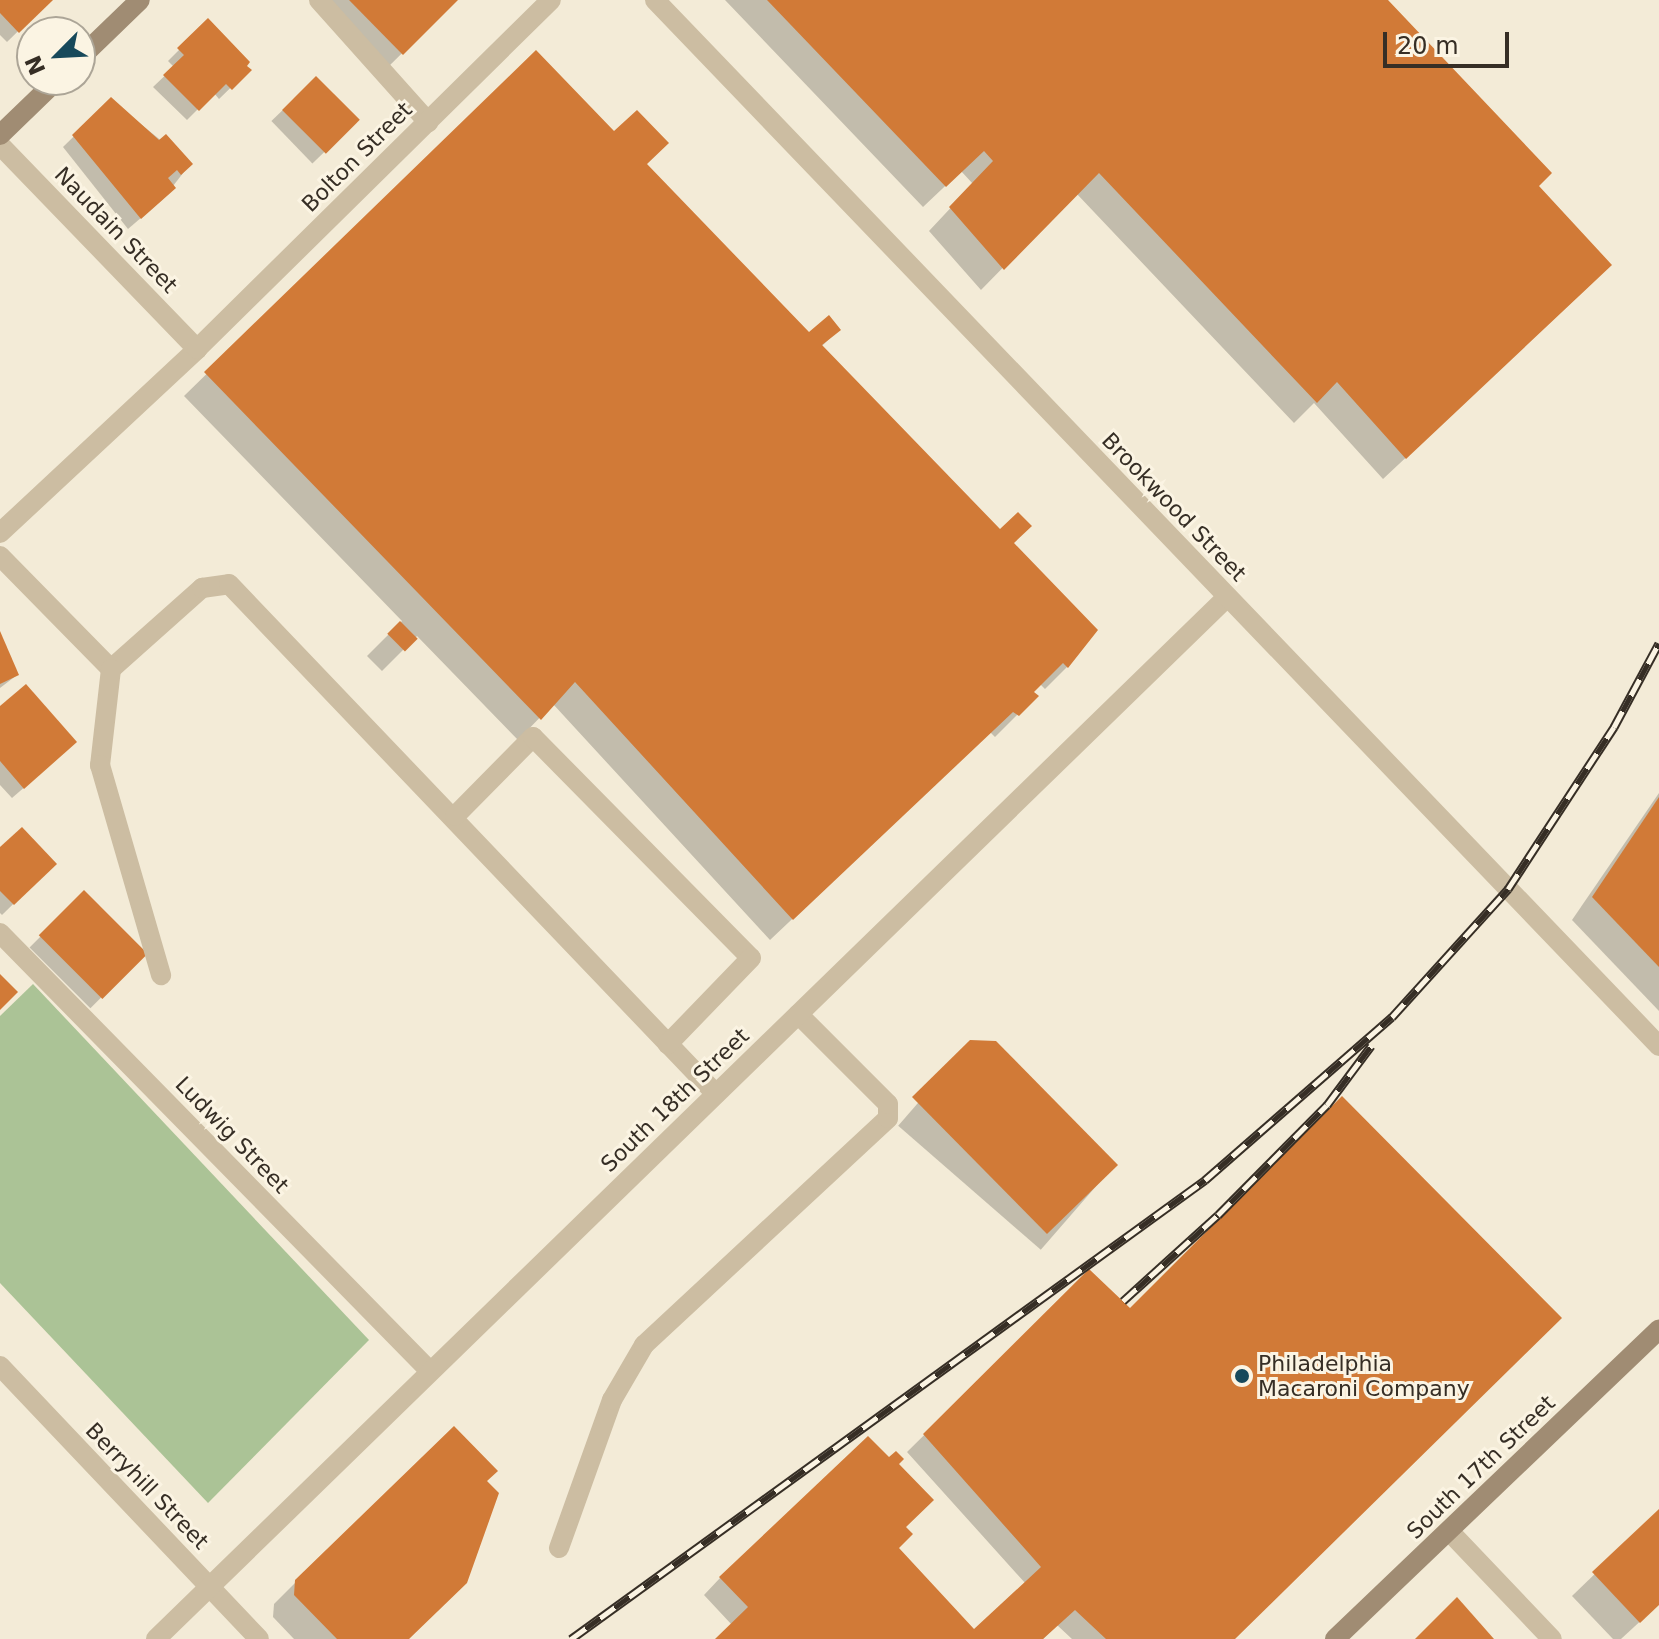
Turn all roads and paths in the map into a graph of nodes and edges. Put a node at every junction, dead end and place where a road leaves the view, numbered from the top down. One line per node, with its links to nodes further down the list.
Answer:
1 (140, 0): 5 (main road)
2 (319, 0): 7 (street)
3 (551, 0): 7 (street, Bolton Street)
4 (655, 0): 13 (street, Brookwood Street)
5 (96, 43)
6 (40, 96): 8 (main road)
7 (428, 122): 10 (street, Bolton Street)
8 (0, 135)
9 (0, 145): 10 (street, Naudain Street)
10 (197, 349): 11 (street, Bolton Street)
11 (0, 533)
12 (0, 556): 14 (street)
13 (1227, 597): 18 (street, South 18th Street); 20 (street, Brookwood Street)
14 (111, 669): 15 (street); 17 (street)
15 (455, 816): 19 (street); 19 (street)
16 (0, 933): 24 (street, Ludwig Street)
17 (161, 975)
18 (798, 1014): 21 (street, South 18th Street); 26 (street)
19 (668, 1044): 21 (street)
20 (1659, 1046)
21 (716, 1094): 24 (street, South 18th Street)
22 (1659, 1329): 25 (main road, South 17th Street)
23 (0, 1366): 27 (street, Berryhill Street)
24 (430, 1371): 27 (street, South 18th Street)
25 (1449, 1531): 30 (main road, South 17th Street); 31 (street)
26 (559, 1548)
27 (210, 1587): 28 (street, South 18th Street); 29 (street, Berryhill Street)
28 (156, 1639)
29 (259, 1639)
30 (1335, 1639)
31 (1552, 1639)

